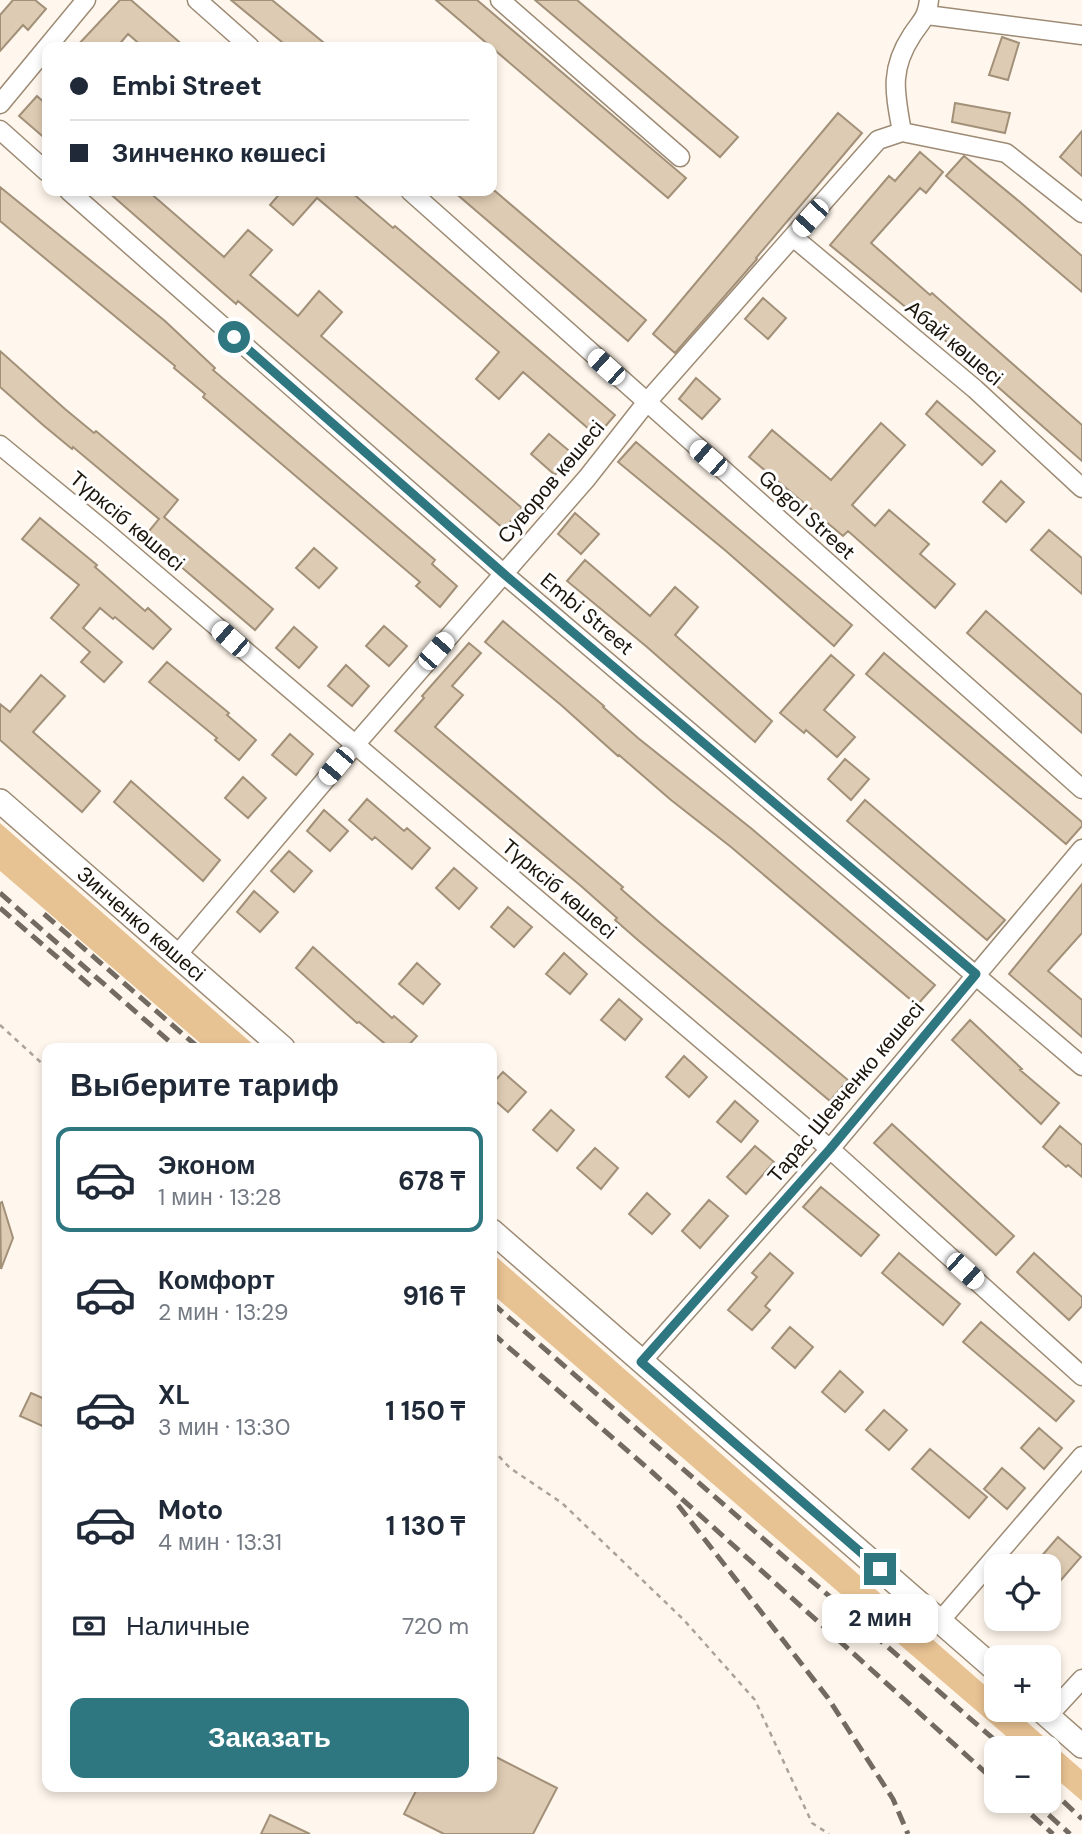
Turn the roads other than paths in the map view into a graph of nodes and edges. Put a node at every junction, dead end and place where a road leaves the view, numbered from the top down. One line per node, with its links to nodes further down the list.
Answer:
1 (86, 0): 6 (street)
2 (197, 0): 7 (street)
3 (500, 0): 12 (street)
4 (928, 7): 5 (street); 11 (street)
5 (1082, 35)
6 (51, 42)
7 (244, 42)
8 (42, 53): 9 (street)
9 (0, 104)
10 (0, 130): 13 (street)
11 (902, 132): 16 (street); 17 (street, Суворов көшесі)
12 (680, 157)
13 (42, 168)
14 (75, 196): 21 (street, Embi Street)
15 (416, 196): 18 (street, Gogol Street)
16 (1082, 213)
17 (793, 237): 18 (street, Суворов көшесі); 20 (street, Абай көшесі)
18 (646, 403): 21 (street, Суворов көшесі); 23 (street, Gogol Street)
19 (0, 445): 22 (street, Түрксіб көшесі)
20 (1082, 488)
21 (504, 574): 22 (street, Суворов көшесі); 27 (street, Embi Street)
22 (354, 746): 26 (street, Суворов көшесі); 30 (street, Түрксіб көшесі)
23 (1082, 789)
24 (0, 801): 26 (main road, Зинченко көшесі)
25 (1082, 849): 27 (street, Тарас Шевченко көшесі)
26 (177, 956): 28 (main road, Зинченко көшесі)
27 (976, 974): 29 (street, Embi Street); 30 (street, Тарас Шевченко көшесі)
28 (277, 1043)
29 (1082, 1066)
30 (830, 1149): 32 (street, Тарас Шевченко көшесі); 33 (street, Түрксіб көшесі)
31 (497, 1235): 32 (main road)
32 (641, 1362): 35 (main road)
33 (1082, 1376)
34 (1082, 1456): 35 (street)
35 (940, 1621): 36 (main road)
36 (984, 1660)
37 (1082, 1679): 38 (street)
38 (1061, 1698)
39 (1054, 1722): 40 (main road)
40 (1082, 1746)

